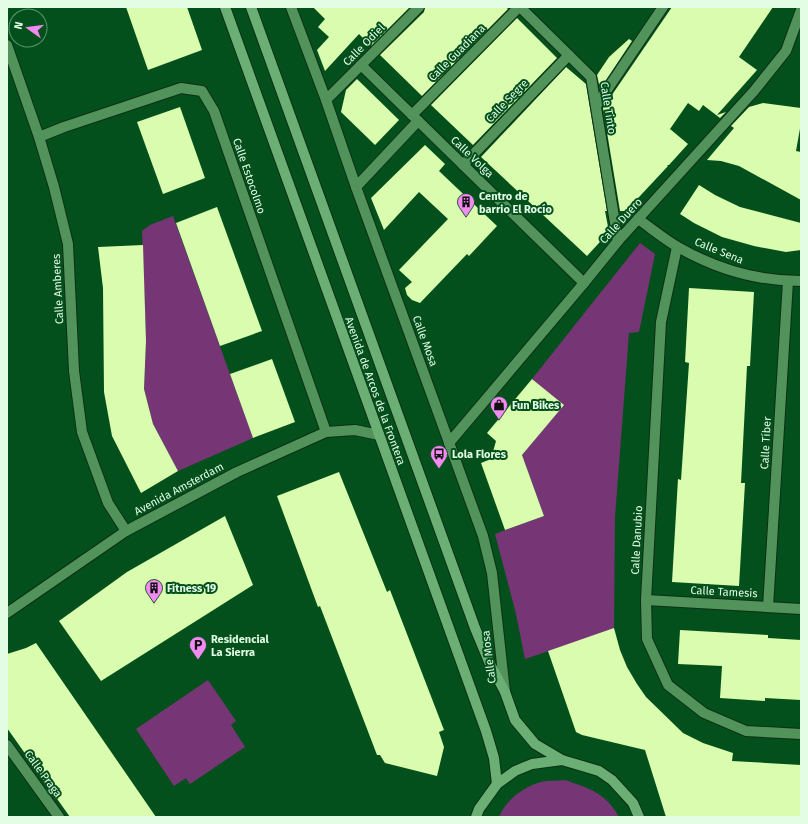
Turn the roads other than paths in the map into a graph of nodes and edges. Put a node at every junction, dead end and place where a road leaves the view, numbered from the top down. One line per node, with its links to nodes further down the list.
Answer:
1 (225, 7): 24 (main road, Avenida de Arcos de la Frontera)
2 (251, 7): 31 (main road, Avenida de Arcos de la Frontera)
3 (291, 7): 11 (street, Calle Mosa)
4 (419, 7): 10 (street, Calle Odiel)
5 (520, 7): 9 (street, Calle Tinto); 13 (street, Calle Guadiana)
6 (663, 7): 12 (street)
7 (801, 10): 17 (street, Calle Duero)
8 (7, 45): 14 (street, Calle Amberes)
9 (569, 55): 12 (street, Calle Tinto); 15 (street, Calle Segre)
10 (361, 65): 11 (street, Calle Odiel); 13 (street, Calle Volga)
11 (326, 100): 16 (street, Calle Mosa)
12 (596, 106): 18 (street, Calle Tinto)
13 (415, 118): 15 (street, Calle Volga); 16 (street, Calle Guadiana)
14 (39, 137): 23 (street, Calle Estocolmo); 26 (street, Calle Amberes)
15 (463, 165): 22 (street, Calle Volga)
16 (356, 187): 25 (street, Calle Mosa)
17 (638, 219): 18 (street, Calle Duero); 19 (street, Calle Sena)
18 (618, 241): 22 (street, Calle Duero)
19 (678, 247): 20 (street, Calle Sena); 27 (street, Calle Danubio)
20 (788, 281): 21 (street, Calle Sena); 28 (street, Calle Tíber)
21 (801, 281)
22 (584, 282): 25 (street, Calle Duero)
23 (326, 432): 24 (street, Avenida Amsterdam); 26 (street, Avenida Amsterdam)
24 (379, 435): 35 (main road, Avenida de Arcos de la Frontera)
25 (449, 443): 31 (street, Calle Mosa)
26 (126, 531): 30 (street, Avenida Amsterdam)
27 (646, 600): 28 (street, Calle Tamesis); 32 (street, Calle Danubio)
28 (768, 607): 29 (street, Calle Tamesis)
29 (801, 609)
30 (7, 613)
31 (505, 692): 34 (main road, Avenida de Arcos de la Frontera)
32 (801, 734)
33 (7, 745): 36 (street, Calle Praga)
34 (562, 760): 35 (main road); 38 (main road)
35 (497, 784): 37 (main road)
36 (59, 817)
37 (476, 817)
38 (639, 817)

